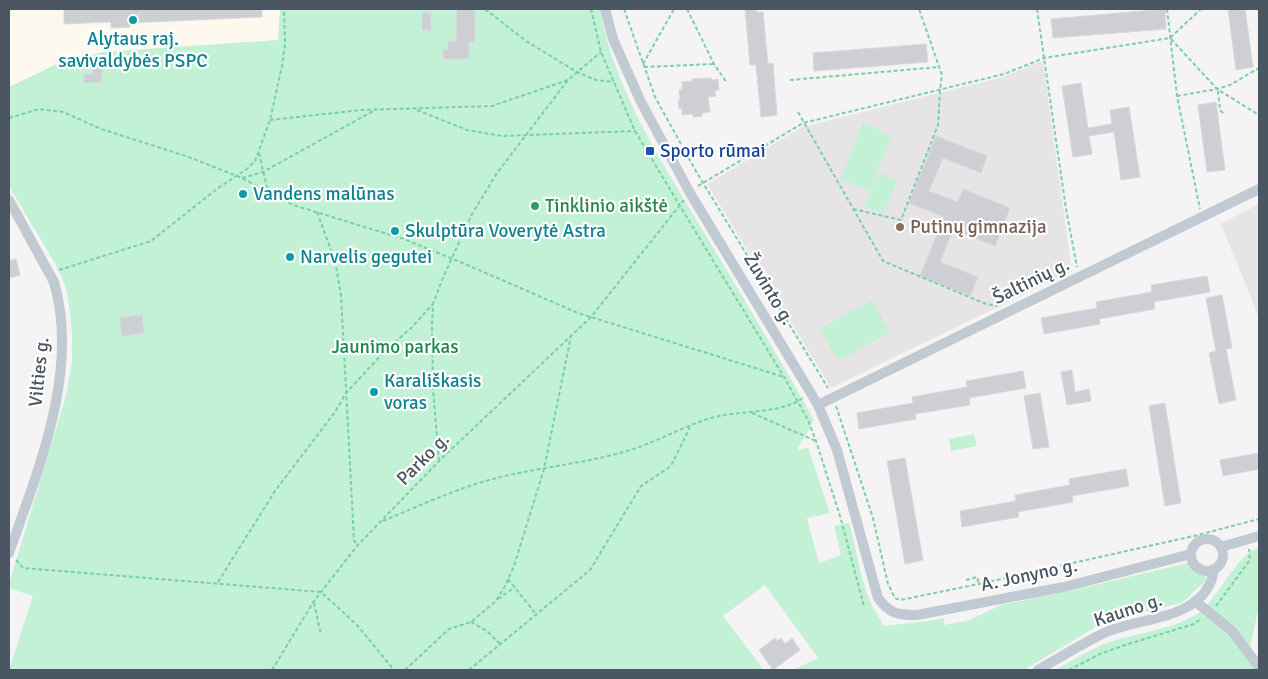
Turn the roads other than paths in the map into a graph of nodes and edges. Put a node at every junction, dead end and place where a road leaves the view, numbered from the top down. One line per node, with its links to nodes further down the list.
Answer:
1 (606, 9): 4 (street, Žuvinto g.)
2 (1259, 189): 4 (street, Šaltinių g.)
3 (9, 200): 8 (street, Vilties g.)
4 (818, 405): 10 (street, Žuvinto g.)
5 (1259, 536): 6 (street)
6 (1221, 547): 7 (street); 9 (street)
7 (1191, 554): 9 (street); 10 (street, A. Jonyno g.)
8 (12, 556)
9 (1214, 569): 11 (street, Kauno g.)
10 (878, 598)
11 (1196, 601): 12 (street); 13 (street, Kauno g.)
12 (1259, 667)
13 (1038, 670)

